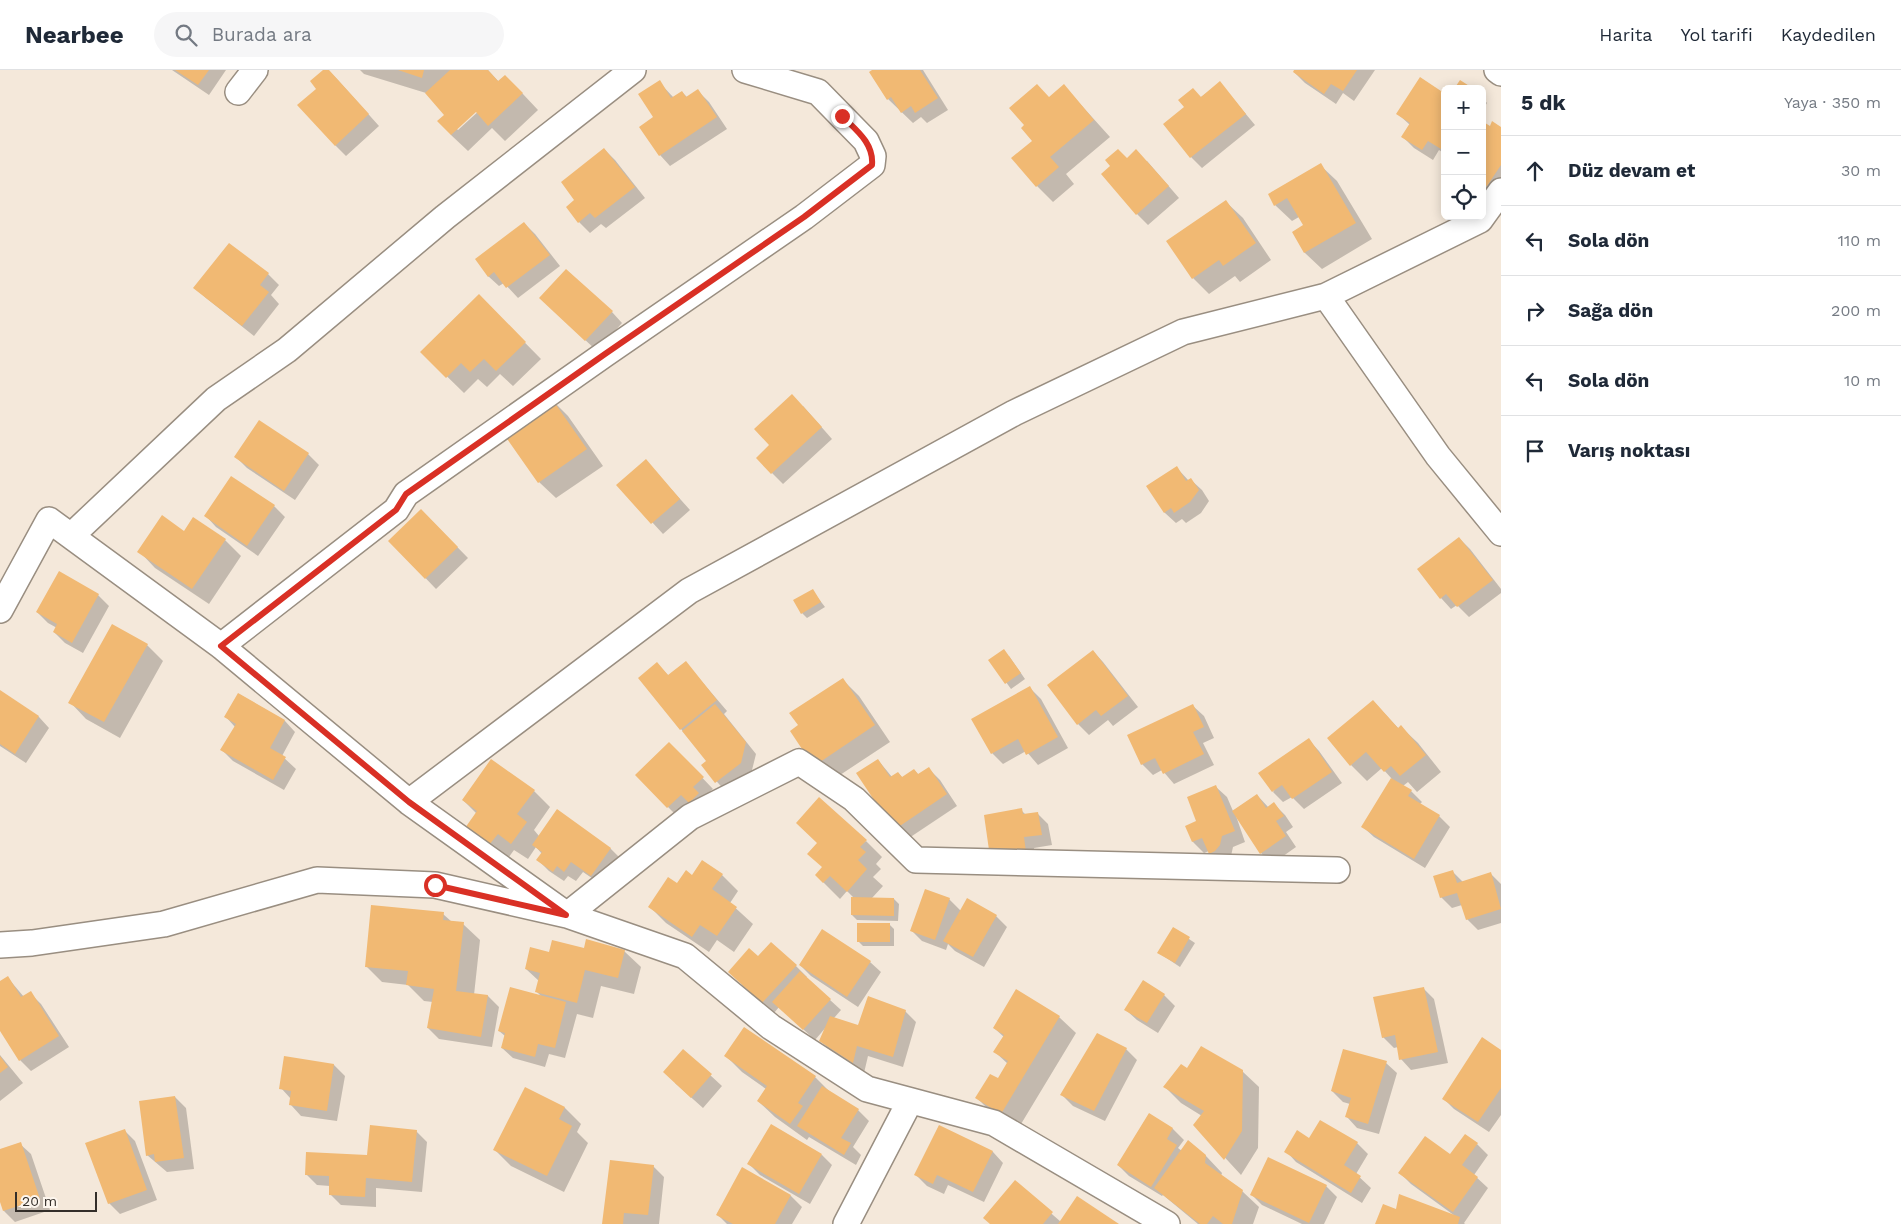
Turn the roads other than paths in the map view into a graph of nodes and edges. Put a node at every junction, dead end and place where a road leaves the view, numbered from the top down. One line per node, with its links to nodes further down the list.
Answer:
1 (255, 70): 8 (street)
2 (633, 70): 12 (street)
3 (745, 70): 7 (street)
4 (814, 70): 7 (street)
5 (1497, 70): 6 (street)
6 (1501, 73)
7 (794, 85): 14 (street)
8 (238, 92)
9 (1501, 191): 10 (street)
10 (1326, 296): 11 (street); 15 (street)
11 (1501, 533)
12 (71, 536): 13 (street); 14 (street)
13 (0, 610)
14 (221, 646): 15 (street)
15 (409, 802): 17 (street)
16 (1337, 870): 17 (street)
17 (566, 915): 18 (street); 19 (street)
18 (0, 945)
19 (910, 1100): 20 (street); 21 (street)
20 (846, 1224)
21 (1167, 1224)

